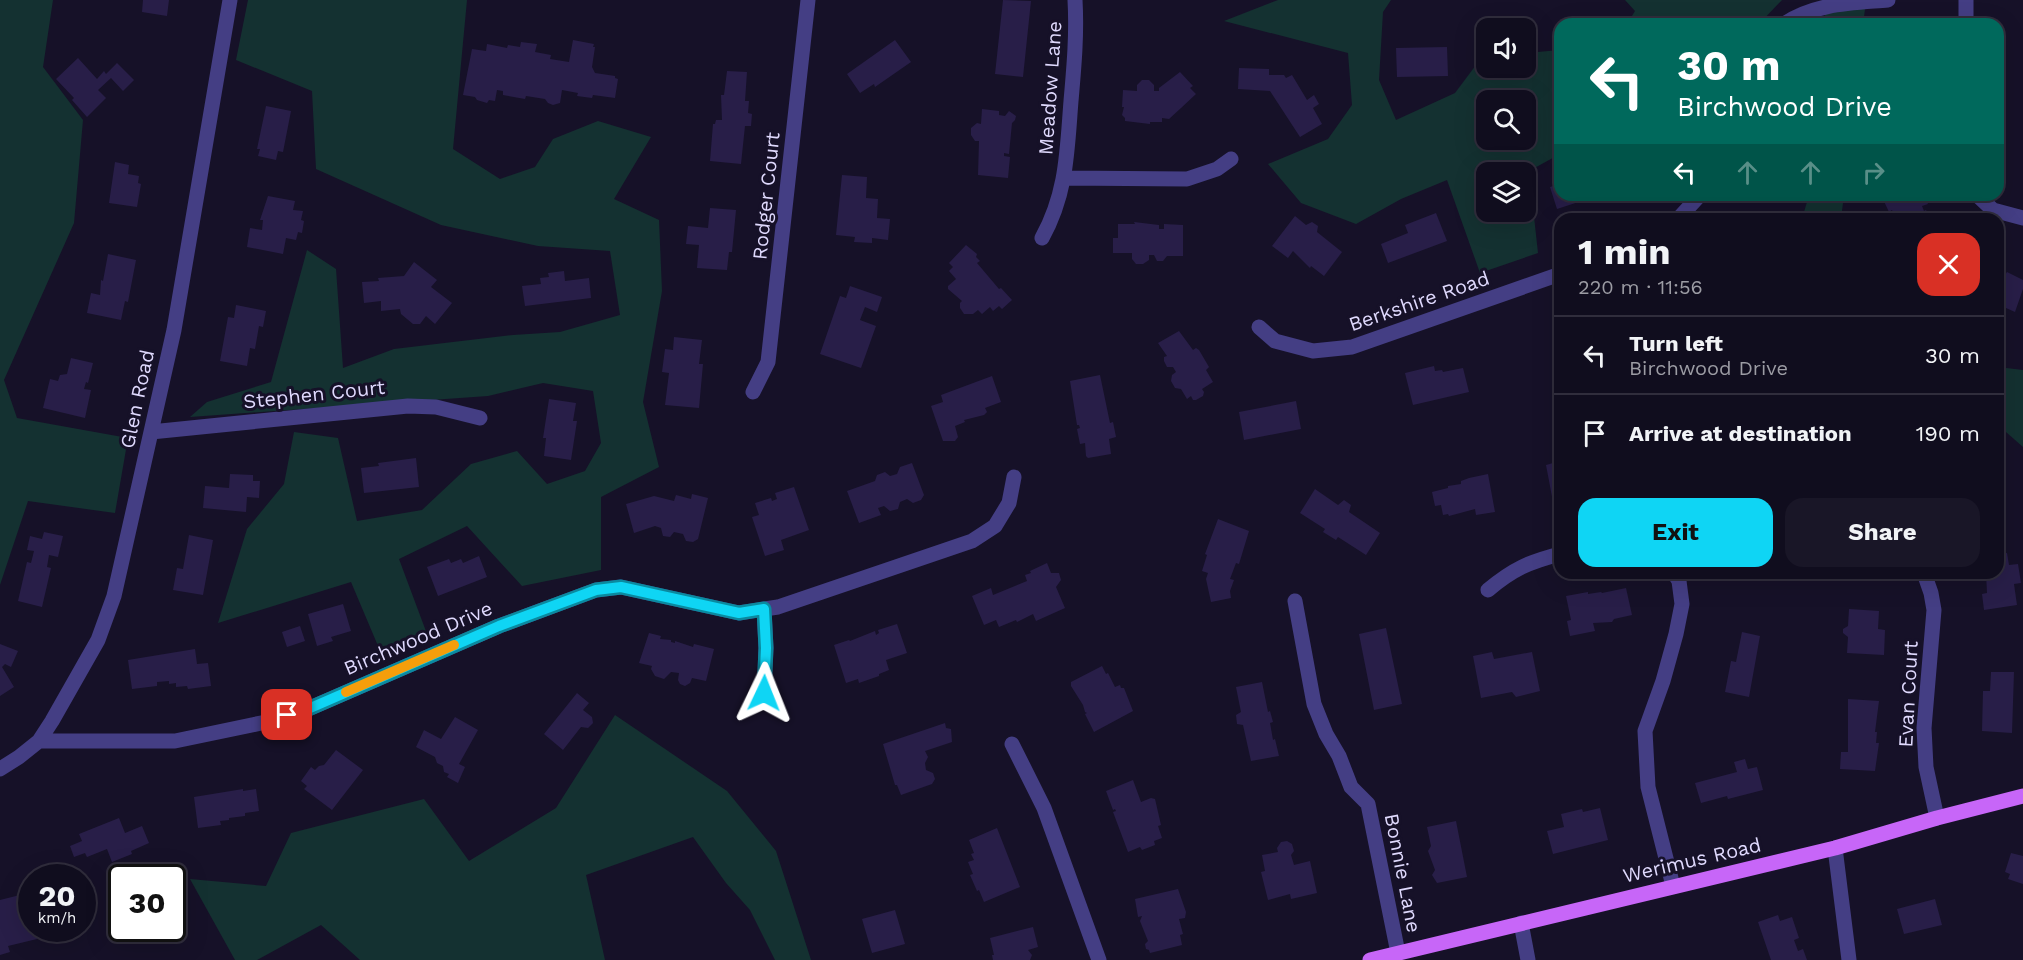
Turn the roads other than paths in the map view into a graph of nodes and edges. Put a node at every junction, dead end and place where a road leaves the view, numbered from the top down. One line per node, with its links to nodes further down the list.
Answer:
1 (230, 0): 21 (street, Glen Road)
2 (797, 0): 3 (street)
3 (810, 0): 19 (street, Rodger Court)
4 (1075, 0): 11 (street, Meadow Lane)
5 (1888, 0): 7 (street)
6 (1966, 0): 9 (street)
7 (1866, 1): 8 (street)
8 (1793, 18)
9 (1966, 18)
10 (1231, 159): 11 (street, Meadow Lane)
11 (1065, 178): 16 (street, Meadow Lane)
12 (1694, 201): 14 (street)
13 (1983, 201): 15 (street)
14 (1684, 213)
15 (2023, 218)
16 (1041, 238)
17 (1554, 276): 18 (street, Berkshire Road)
18 (1259, 327)
19 (753, 392)
20 (480, 418): 21 (street, Stephen Court)
21 (152, 432): 30 (street, Glen Road)
22 (1014, 477): 28 (street, Birchwood Drive)
23 (1554, 556): 26 (street)
24 (1678, 579): 36 (street)
25 (1926, 579): 34 (street, Evan Court)
26 (1488, 590)
27 (1295, 601): 38 (street, Bonnie Lane)
28 (764, 609): 29 (street); 30 (street, Birchwood Drive)
29 (764, 693)
30 (39, 741): 32 (street, Glen Road)
31 (1012, 744): 39 (street)
32 (0, 769)
33 (2023, 796): 34 (main road, Werimus Road)
34 (1937, 818): 35 (main road, Werimus Road)
35 (1836, 848): 36 (main road, Werimus Road); 42 (street)
36 (1673, 886): 37 (main road, Werimus Road)
37 (1521, 923): 38 (main road, Werimus Road); 41 (street)
38 (1398, 953): 40 (main road, Werimus Road)
39 (1099, 960)
40 (1370, 960)
41 (1528, 960)
42 (1849, 960)

